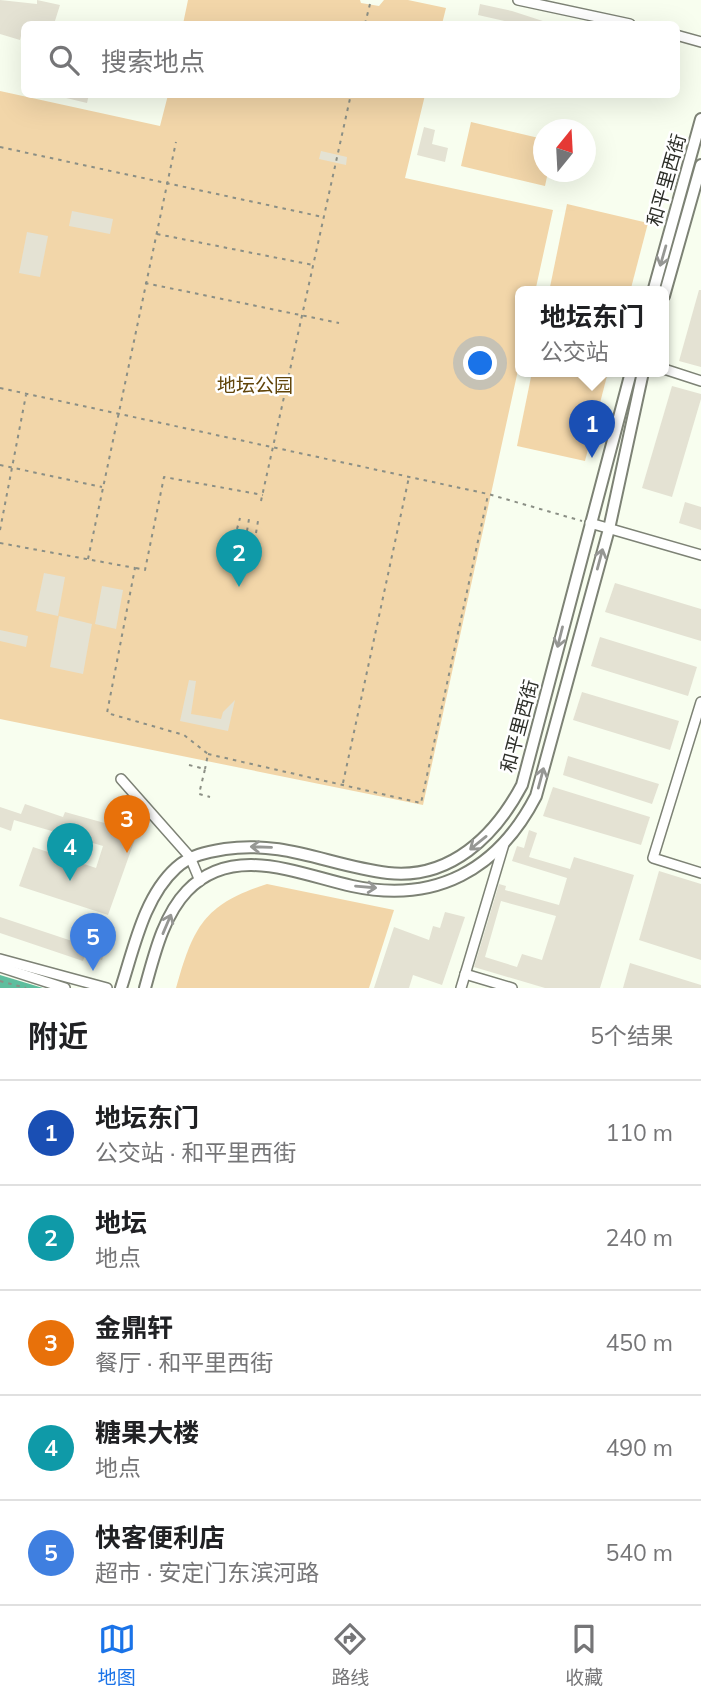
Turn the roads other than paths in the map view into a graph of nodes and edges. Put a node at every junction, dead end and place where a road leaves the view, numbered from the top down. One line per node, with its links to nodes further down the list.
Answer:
1 (517, 0): 2 (street)
2 (616, 21)
3 (680, 36): 4 (street)
4 (701, 42)
5 (701, 119): 7 (main road, 和平里西街, one-way to 7)
6 (701, 165): 8 (main road, 和平里西街)
7 (655, 286)
8 (667, 286)
9 (669, 371): 12 (street)
10 (630, 377): 13 (main road, 和平里西街)
11 (642, 377): 14 (main road, 和平里西街)
12 (701, 381)
13 (590, 523): 14 (street); 19 (main road, 和平里西街, one-way to 19)
14 (609, 529): 15 (street); 18 (main road, 和平里西街, one-way to 14)
15 (701, 555)
16 (701, 702): 20 (street)
17 (121, 779): 19 (street)
18 (504, 844): 21 (main road, 和平里西街, one-way to 18); 24 (street)
19 (190, 857): 21 (street); 27 (main road)
20 (701, 873)
21 (200, 881): 28 (main road, 和平里西街, one-way to 21)
22 (0, 959): 26 (street)
23 (0, 967): 25 (street)
24 (465, 974): 29 (street); 30 (street)
25 (65, 988)
26 (107, 988)
27 (121, 988)
28 (145, 988)
29 (461, 988)
30 (512, 988)

